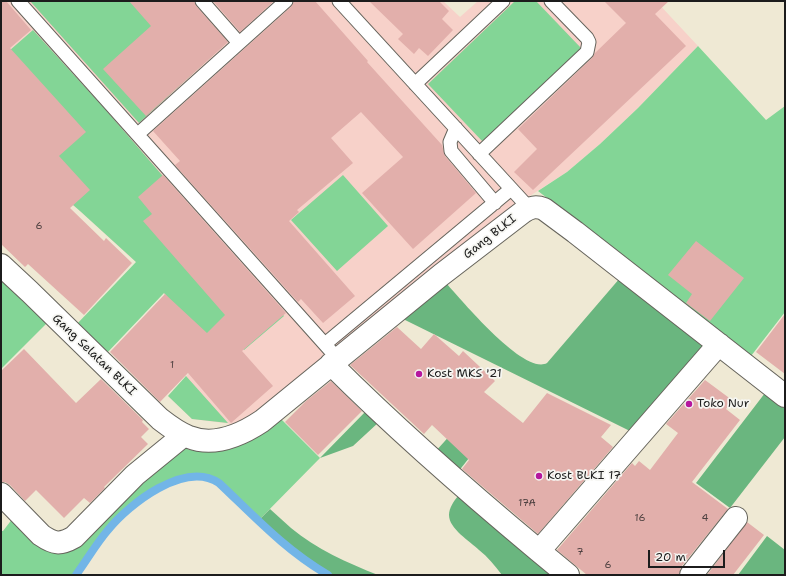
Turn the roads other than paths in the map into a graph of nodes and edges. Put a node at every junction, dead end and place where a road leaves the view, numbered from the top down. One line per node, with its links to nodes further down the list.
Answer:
1 (18, 1): 10 (lane)
2 (202, 1): 7 (lane)
3 (286, 1): 7 (lane)
4 (339, 1): 8 (lane)
5 (502, 1): 8 (lane)
6 (551, 1): 11 (lane)
7 (239, 43): 10 (lane)
8 (415, 84): 9 (lane)
9 (456, 128): 11 (lane); 13 (lane)
10 (138, 134): 17 (lane)
11 (479, 154): 12 (lane)
12 (511, 189): 13 (lane); 14 (lane)
13 (495, 203): 17 (lane)
14 (529, 208): 16 (street, Gang BLKI); 17 (street, Gang BLKI)
15 (1, 265): 19 (street, Gang Selatan BLKI)
16 (720, 344): 18 (street, Gang BLKI); 22 (street)
17 (331, 356): 19 (street, Gang BLKI); 22 (street)
18 (785, 396)
19 (187, 437): 20 (street)
20 (1, 494)
21 (736, 518): 24 (street)
22 (539, 551): 23 (street)
23 (568, 575)
24 (691, 575)

